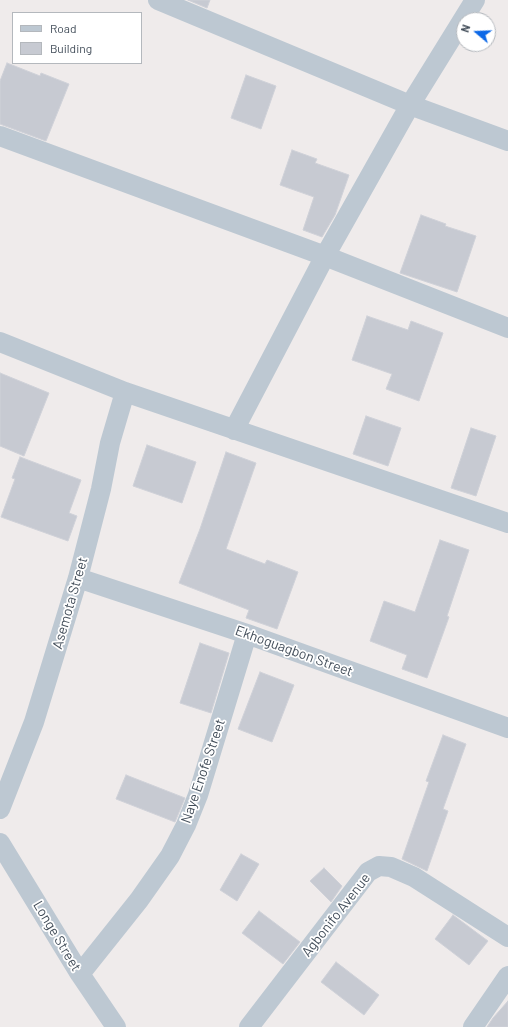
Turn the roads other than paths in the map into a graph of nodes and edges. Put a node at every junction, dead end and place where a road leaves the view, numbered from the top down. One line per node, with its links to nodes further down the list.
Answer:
1 (158, 0): 3 (street)
2 (475, 0): 3 (street)
3 (410, 104): 5 (street); 6 (street)
4 (0, 136): 6 (street)
5 (508, 141)
6 (325, 256): 7 (street); 10 (street)
7 (508, 328)
8 (0, 342): 9 (street)
9 (125, 392): 10 (street); 12 (street, Asemota Street)
10 (234, 430): 11 (street)
11 (508, 523)
12 (78, 578): 13 (street, Ekhoguagbon Street); 15 (street, Asemota Street)
13 (247, 634): 14 (street, Ekhoguagbon Street); 18 (street, Naye Enofe Street)
14 (508, 728)
15 (0, 809)
16 (0, 843): 18 (street, Longe Street)
17 (508, 937): 21 (street, Agbonifo Avenue)
18 (80, 974): 20 (street, Longe Street)
19 (508, 976): 22 (street)
20 (116, 1027)
21 (249, 1027)
22 (473, 1027)

